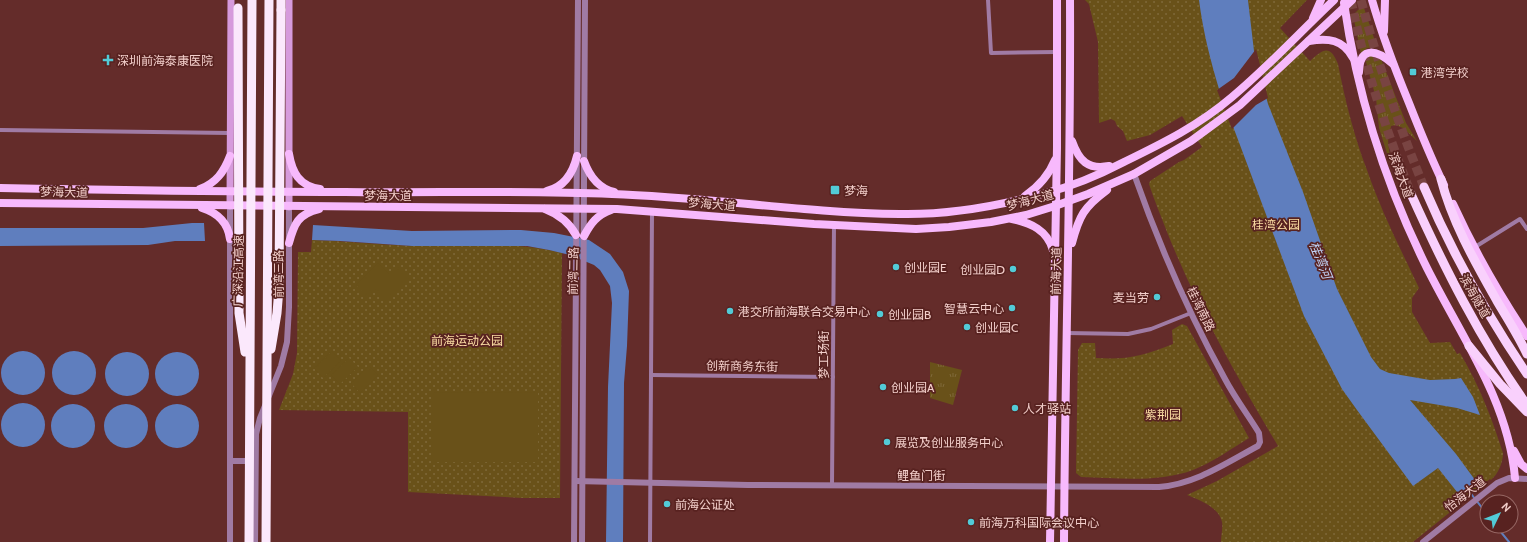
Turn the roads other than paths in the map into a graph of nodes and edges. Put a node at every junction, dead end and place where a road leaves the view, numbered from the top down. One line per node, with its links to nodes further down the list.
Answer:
1 (231, 0): 26 (main road)
2 (252, 0): 79 (highway, 广深沿江高速, bridge)
3 (269, 0): 78 (highway, bridge)
4 (281, 0): 78 (highway, bridge)
5 (289, 0): 29 (main road, 前湾三路)
6 (578, 0): 31 (street, 前湾二路)
7 (586, 0): 32 (street, 前湾二路)
8 (988, 0): 21 (street)
9 (1057, 0): 21 (main road, 前海大道)
10 (1070, 0): 27 (main road, 前海大道)
11 (1321, 0): 18 (main road)
12 (1334, 0): 18 (main road, 梦海大道)
13 (1352, 0): 16 (main road, 梦海大道)
14 (1372, 0): 19 (main road)
15 (1385, 0): 19 (main road)
16 (1344, 3): 20 (main road, 梦海大道); 23 (main road, 滨海大道)
17 (238, 4): 79 (highway, bridge)
18 (1311, 22): 33 (main road, 梦海大道)
19 (1383, 38): 22 (main road)
20 (1308, 42): 23 (main road); 34 (main road, 梦海大道)
21 (1056, 52): 28 (main road, 前海大道)
22 (1394, 64): 24 (main road); 35 (main road)
23 (1356, 65): 24 (main road, 滨海大道)
24 (1359, 79): 73 (main road, 滨海大道)
25 (0, 130): 26 (street)
26 (230, 133): 30 (main road)
27 (1071, 137): 33 (main road); 37 (main road, 前海大道)
28 (1057, 147): 40 (main road, 前海大道); 49 (main road)
29 (289, 154): 43 (main road, 前湾三路); 44 (main road)
30 (230, 156): 41 (main road); 42 (main road)
31 (577, 156): 45 (main road); 46 (street, 前湾二路)
32 (584, 161): 46 (street, 前湾二路); 47 (main road)
33 (1125, 162): 37 (main road, 梦海大道)
34 (1134, 174): 36 (main road, 梦海大道); 70 (street, 桂湾南路)
35 (1441, 179): 67 (main road); 74 (highway)
36 (1118, 182): 50 (main road, 梦海大道); 68 (main road)
37 (1070, 185): 40 (main road, 梦海大道); 50 (main road, 前海大道)
38 (1424, 187): 75 (highway, 滨海隧道)
39 (0, 188): 41 (main road, 梦海大道)
40 (1056, 190): 49 (main road, 梦海大道); 54 (main road, 前海大道)
41 (195, 191): 42 (main road, 梦海大道)
42 (230, 191): 43 (main road, 梦海大道); 53 (main road)
43 (289, 192): 44 (main road, 梦海大道); 55 (main road, 前湾三路)
44 (340, 192): 45 (main road, 梦海大道)
45 (542, 192): 46 (main road, 梦海大道)
46 (581, 193): 47 (main road, 梦海大道); 58 (street, 前湾二路)
47 (624, 194): 49 (main road, 梦海大道)
48 (1411, 194): 80 (highway, 滨海隧道)
49 (1018, 200)
50 (1069, 201): 54 (main road, 梦海大道); 68 (main road, 前海大道)
51 (0, 203): 52 (main road, 梦海大道)
52 (192, 206): 53 (main road, 梦海大道); 65 (main road)
53 (230, 206): 55 (main road, 梦海大道); 65 (street)
54 (1055, 206): 61 (main road, 梦海大道); 69 (main road, 前海大道)
55 (289, 207): 56 (main road, 梦海大道); 66 (street, 前湾三路)
56 (326, 207): 57 (main road, 梦海大道); 66 (main road)
57 (534, 208): 58 (main road, 梦海大道); 64 (main road)
58 (581, 208): 59 (main road, 梦海大道); 64 (street, 前湾二路)
59 (617, 209): 60 (main road, 梦海大道); 64 (main road)
60 (652, 211): 62 (main road, 梦海大道); 76 (street)
61 (1010, 218): 62 (main road, 梦海大道); 69 (main road)
62 (834, 225): 77 (street, 梦工场街)
63 (1527, 229): 67 (street)
64 (580, 236): 89 (street, 前湾二路); 90 (street, 前湾二路)
65 (230, 239): 84 (street)
66 (289, 243): 85 (street, 前湾三路)
67 (1474, 247): 72 (main road)
68 (1069, 256): 71 (main road, 前海大道)
69 (1054, 257): 93 (main road, 前海大道)
70 (1190, 313): 71 (street); 83 (street, 桂湾南路)
71 (1066, 333): 94 (main road, 前海大道)
72 (1527, 336)
73 (1469, 346): 81 (highway); 82 (main road, 滨海大道)
74 (1527, 354)
75 (1527, 374)
76 (651, 375): 77 (street, 创新商务东街); 91 (street)
77 (833, 377): 92 (street, 梦工场街)
78 (266, 380): 98 (highway, bridge)
79 (249, 385): 96 (highway, 广深沿江高速, bridge)
80 (1527, 405)
81 (1527, 412)
82 (1509, 442): 86 (main road); 87 (main road)
83 (1258, 446): 94 (street, 鲤鱼门街)
84 (230, 461): 85 (street); 95 (street)
85 (255, 461): 97 (street, 前湾三路)
86 (1527, 469)
87 (1515, 478): 88 (street, 怡海大道); 104 (street, 怡海大道)
88 (1527, 479)
89 (575, 481): 90 (street, 鲤鱼门街); 99 (street, 前湾二路)
90 (582, 481): 91 (street, 鲤鱼门街); 100 (street, 前湾二路)
91 (650, 482): 92 (street, 鲤鱼门街); 101 (street)
92 (832, 485): 93 (street, 鲤鱼门街)
93 (1050, 487): 94 (street, 鲤鱼门街); 102 (main road, 前海大道)
94 (1065, 487): 103 (main road, 前海大道)
95 (230, 542)
96 (249, 542)
97 (255, 542)
98 (266, 542)
99 (574, 542)
100 (582, 542)
101 (650, 542)
102 (1050, 542)
103 (1064, 542)
104 (1423, 542)

